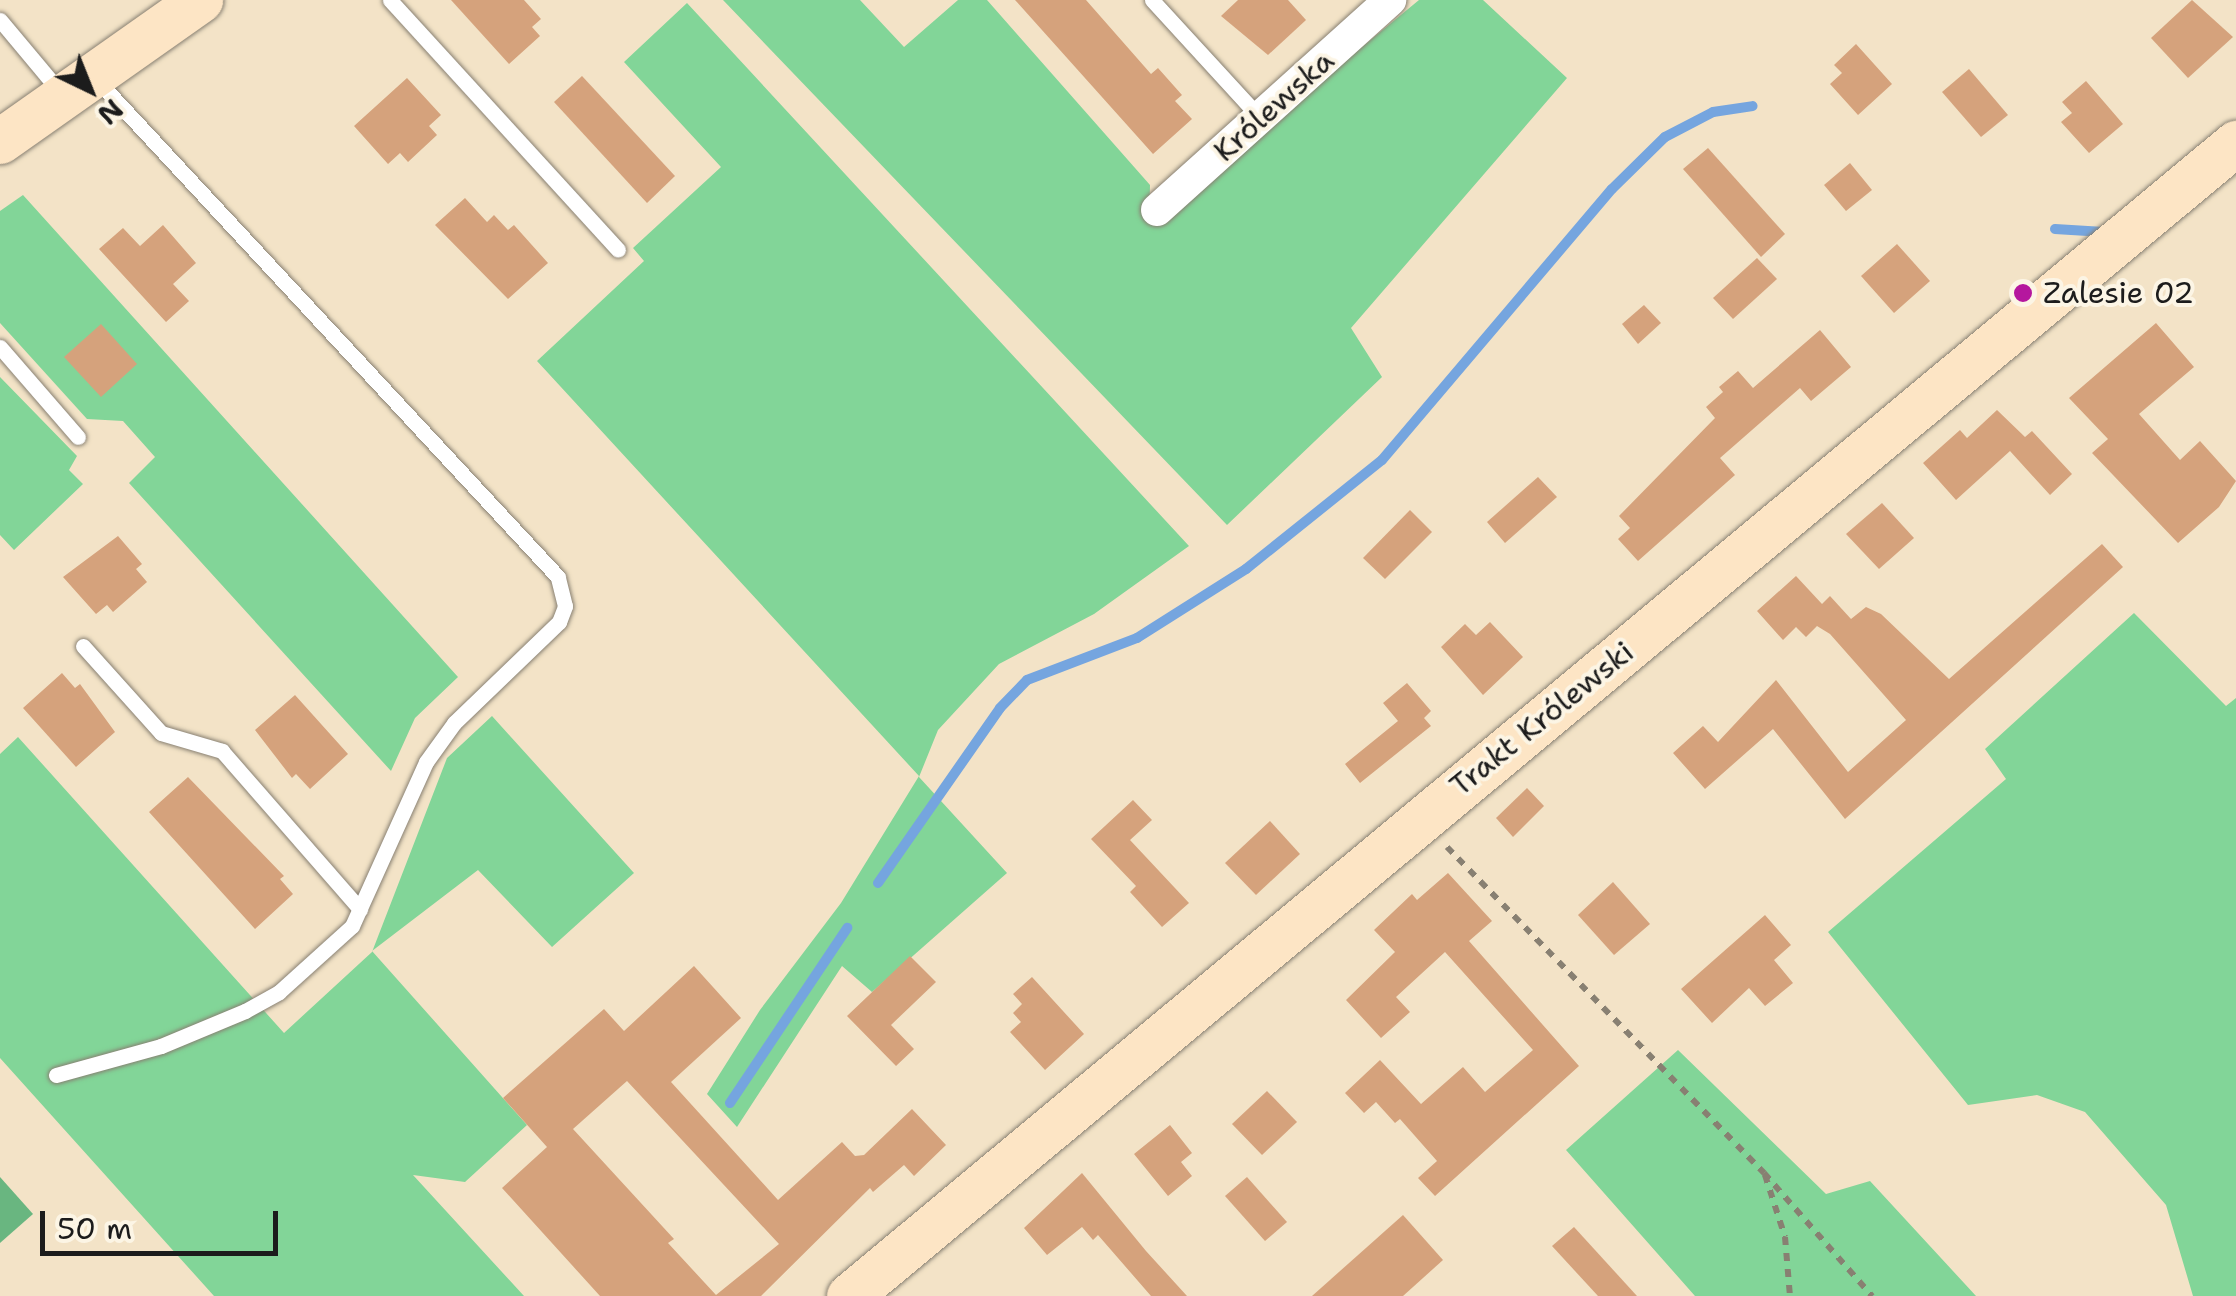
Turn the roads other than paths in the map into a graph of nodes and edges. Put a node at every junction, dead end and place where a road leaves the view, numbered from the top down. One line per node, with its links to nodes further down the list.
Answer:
1 (200, 0): 6 (street)
2 (390, 0): 11 (lane)
3 (1152, 0): 7 (lane)
4 (1390, 0): 7 (street, Królewska)
5 (0, 20): 6 (lane)
6 (78, 85): 8 (street); 15 (lane)
7 (1262, 120): 10 (street, Królewska)
8 (0, 141)
9 (2236, 143): 17 (street, Trakt Królewski)
10 (1156, 210)
11 (618, 250)
12 (0, 347): 13 (lane)
13 (78, 437)
14 (83, 646): 15 (lane)
15 (360, 908): 16 (lane)
16 (56, 1075)
17 (849, 1296)

